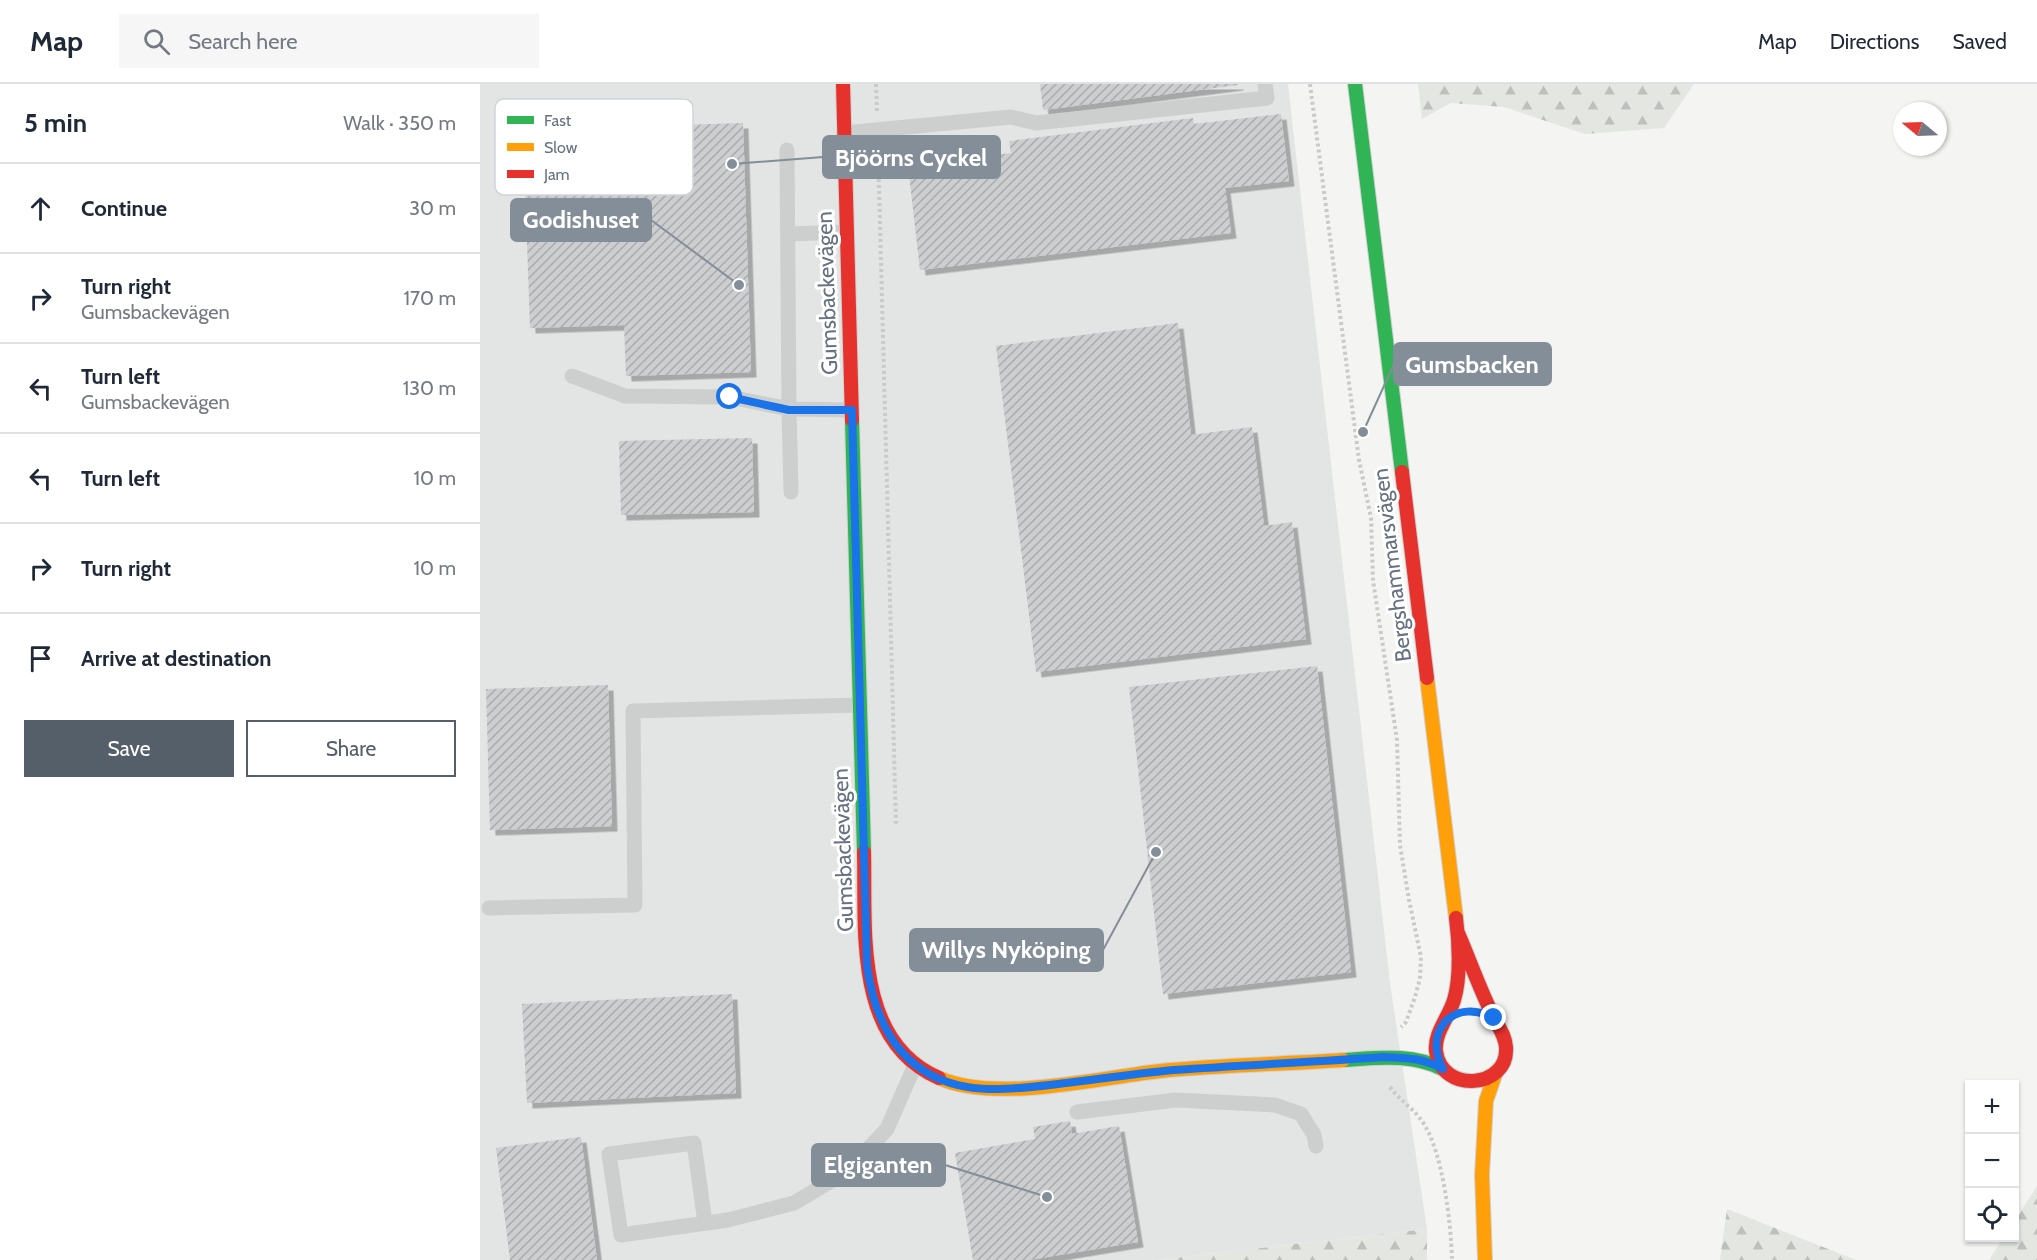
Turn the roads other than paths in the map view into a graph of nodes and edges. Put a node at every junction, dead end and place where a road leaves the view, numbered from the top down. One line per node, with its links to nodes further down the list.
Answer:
1 (843, 84): 4 (street, Gumsbackevägen)
2 (1265, 84): 4 (lane)
3 (1354, 84): 14 (street, Bergshammarsvägen)
4 (844, 133): 6 (street, Gumsbackevägen)
5 (787, 150): 7 (lane)
6 (847, 232): 7 (lane); 10 (street, Gumsbackevägen)
7 (788, 234): 9 (lane)
8 (572, 376): 9 (lane)
9 (789, 410): 10 (lane); 11 (lane)
10 (852, 410): 12 (street, Gumsbackevägen)
11 (791, 492)
12 (860, 705): 13 (lane); 17 (street, Gumsbackevägen)
13 (489, 908)
14 (1458, 933): 15 (street); 16 (street)
15 (1494, 1018): 16 (street); 19 (street)
16 (1446, 1021): 20 (street)
17 (915, 1065): 18 (street, Gumsbackevägen); 27 (lane)
18 (1173, 1070): 20 (street, Gumsbackevägen); 22 (lane)
19 (1496, 1072): 20 (street); 26 (street)
20 (1448, 1073): 21 (street)
21 (1459, 1092)
22 (1176, 1100): 23 (lane); 25 (lane)
23 (1077, 1112)
24 (1471, 1132): 26 (street)
25 (1316, 1146)
26 (1482, 1175): 28 (street)
27 (705, 1223): 27 (lane)
28 (1485, 1260)

